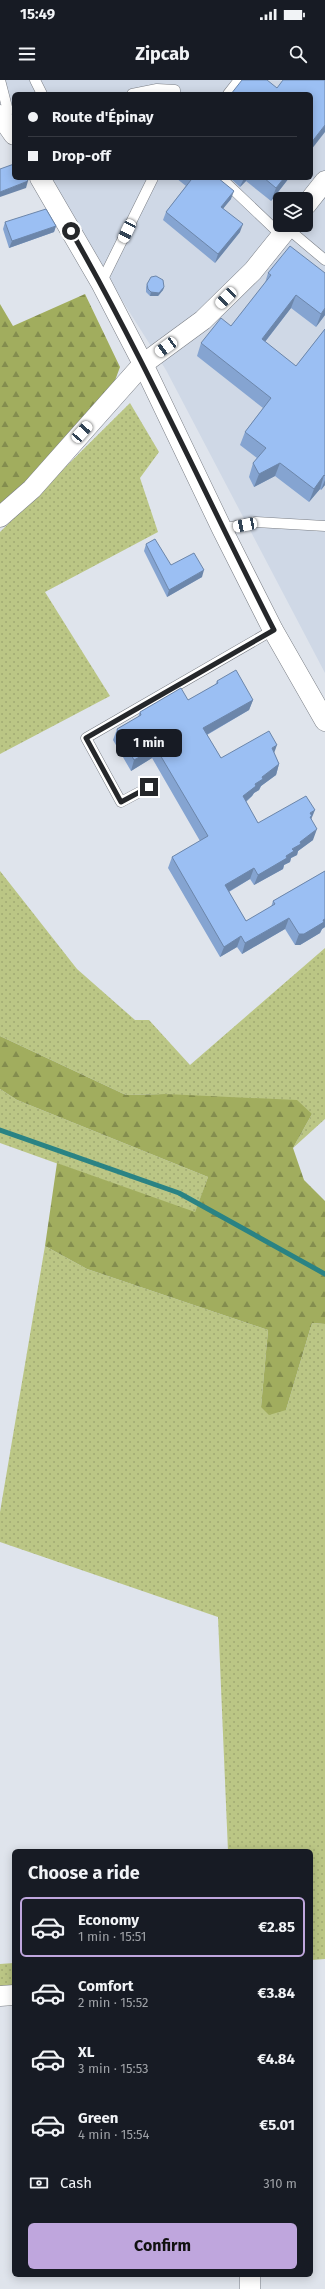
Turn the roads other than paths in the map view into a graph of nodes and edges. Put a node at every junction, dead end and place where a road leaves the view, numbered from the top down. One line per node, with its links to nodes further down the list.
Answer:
1 (0, 80): 8 (lane)
2 (35, 80): 4 (lane)
3 (239, 80): 7 (lane)
4 (41, 92)
5 (142, 92): 6 (lane)
6 (175, 92)
7 (230, 92)
8 (6, 113): 9 (street)
9 (12, 130)
10 (41, 180): 19 (street)
11 (152, 180): 19 (lane)
12 (224, 180): 15 (lane)
13 (325, 181): 14 (street)
14 (313, 196)
15 (273, 219)
16 (284, 232): 20 (street)
17 (290, 232): 18 (lane)
18 (325, 260)
19 (101, 283): 20 (street)
20 (143, 364): 21 (street); 23 (street)
21 (0, 517)
22 (325, 526): 23 (lane)
23 (222, 529): 24 (street)
24 (274, 630): 25 (street); 26 (lane)
25 (325, 721)
26 (149, 787)
27 (12, 1995): 28 (street)
28 (0, 1996)
29 (250, 2277): 30 (street)
30 (250, 2289)

